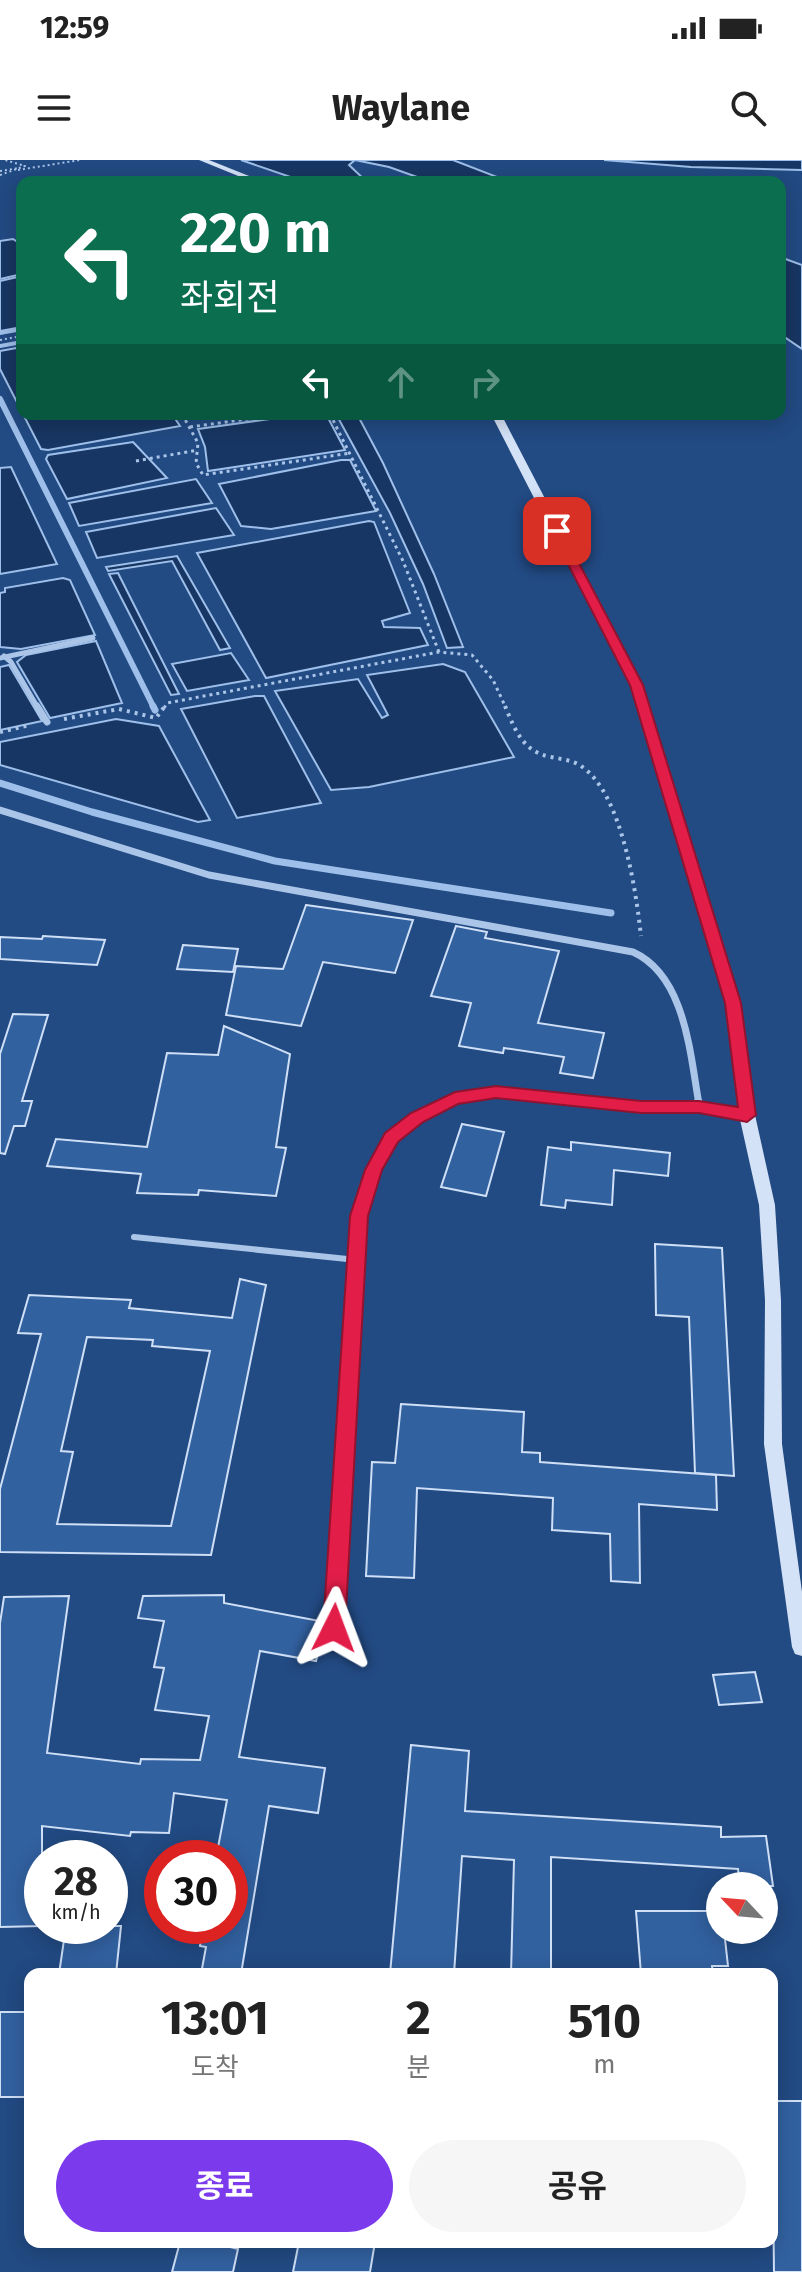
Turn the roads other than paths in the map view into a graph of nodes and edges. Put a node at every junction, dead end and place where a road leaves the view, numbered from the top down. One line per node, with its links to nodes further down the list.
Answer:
1 (203, 160): 2 (main road)
2 (244, 176)
3 (499, 420): 9 (main road)
4 (93, 638): 5 (street)
5 (2, 657): 6 (street)
6 (47, 722)
7 (0, 810): 8 (street)
8 (699, 1107): 9 (street); 11 (street)
9 (747, 1115): 13 (main road)
10 (134, 1237): 11 (lane)
11 (357, 1260): 12 (street)
12 (334, 1628)
13 (802, 1647)

